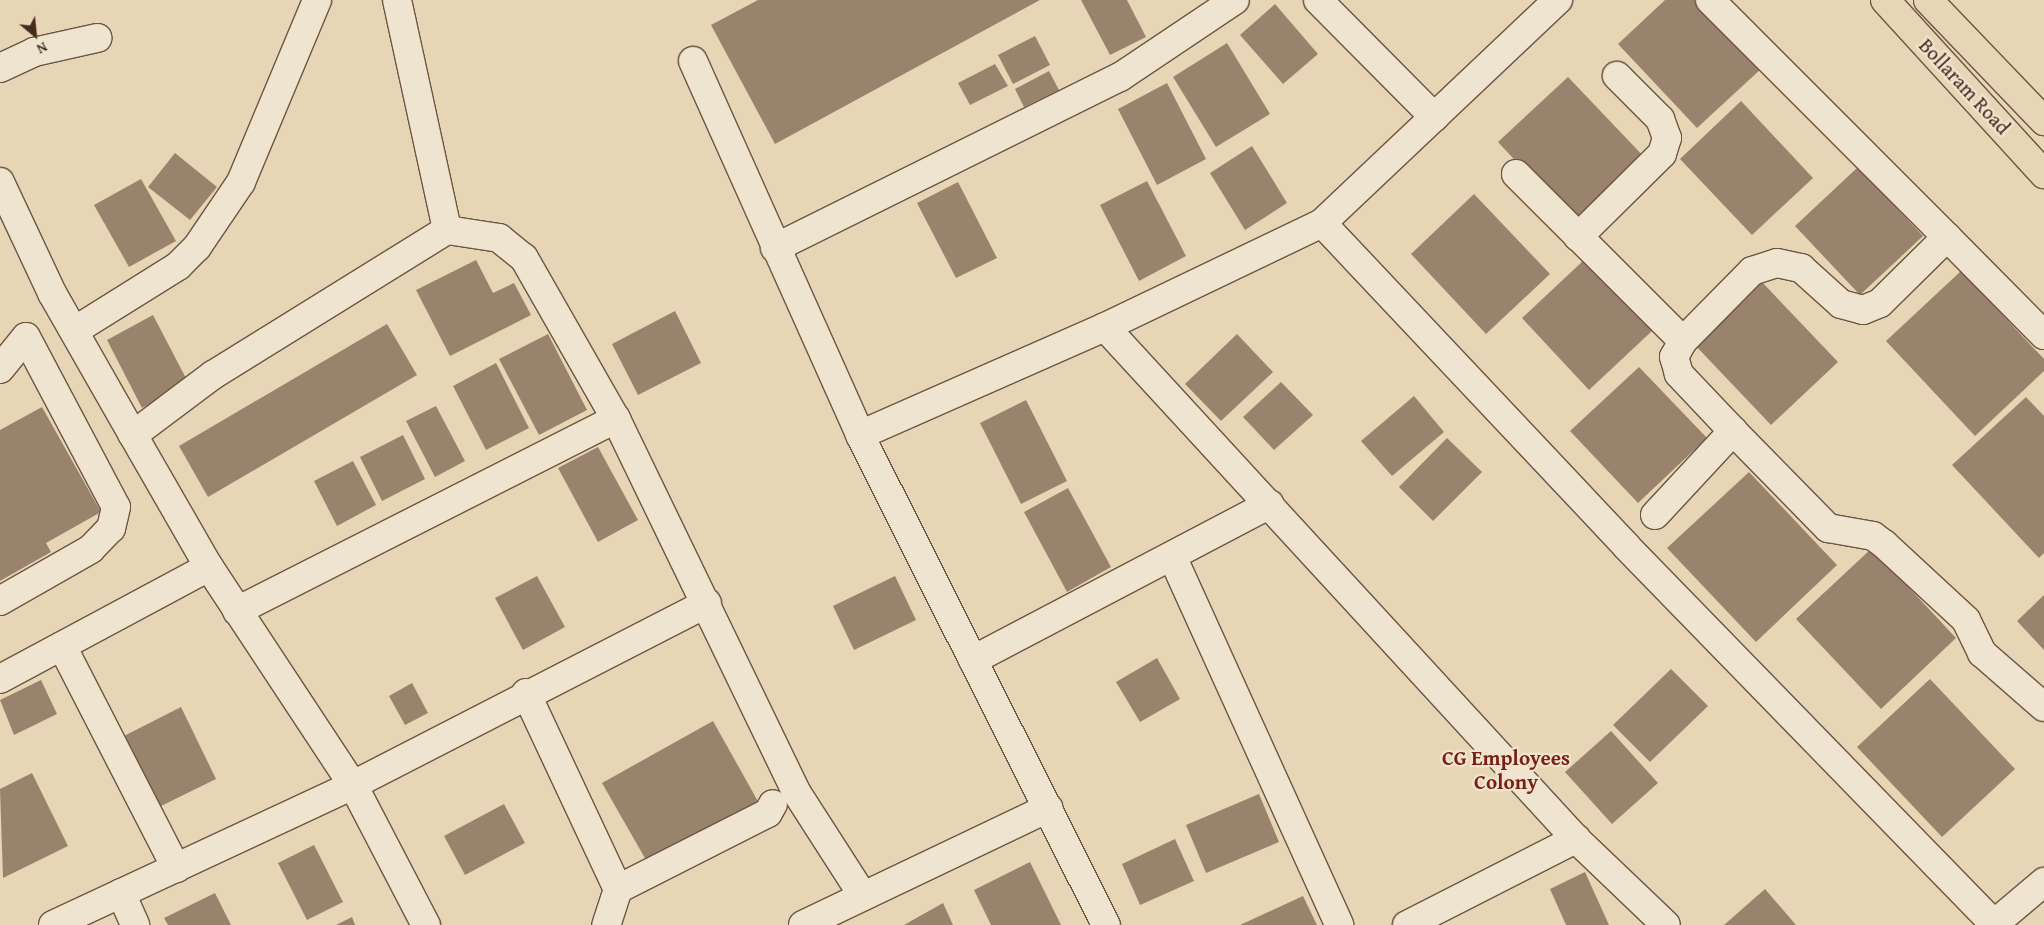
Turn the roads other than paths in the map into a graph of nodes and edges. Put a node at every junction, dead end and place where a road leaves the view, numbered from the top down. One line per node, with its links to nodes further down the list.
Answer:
1 (317, 0): 24 (street)
2 (397, 0): 19 (street)
3 (1236, 0): 22 (street)
4 (1318, 0): 13 (street)
5 (1558, 0): 13 (street)
6 (1710, 0): 21 (street)
7 (1885, 0): 16 (main road, Bollaram Road)
8 (1928, 0): 14 (main road, Bollaram Road)
9 (97, 38): 11 (street)
10 (693, 61): 22 (street)
11 (0, 68)
12 (1616, 76): 20 (street)
13 (1434, 117): 18 (street)
14 (2044, 121)
15 (1516, 174): 20 (street)
16 (2044, 174)
17 (0, 182): 24 (street)
18 (1322, 223): 23 (street); 62 (street)
19 (447, 230): 28 (street); 30 (street)
20 (1578, 237): 26 (street)
21 (1947, 237): 25 (street); 26 (street)
22 (775, 248): 31 (street)
23 (1105, 327): 31 (street); 32 (street)
24 (74, 331): 30 (street)
25 (2044, 335)
26 (1682, 341): 29 (street)
27 (0, 369): 36 (street)
28 (616, 419): 37 (street); 38 (street)
29 (1733, 430): 33 (street); 43 (street)
30 (133, 435): 35 (street)
31 (860, 435): 40 (street)
32 (1270, 504): 34 (street); 47 (street)
33 (1655, 515)
34 (1172, 556): 40 (street); 59 (street)
35 (209, 567): 38 (street); 39 (street)
36 (0, 601)
37 (707, 603): 42 (street); 52 (street)
38 (237, 611): 44 (street)
39 (62, 646): 41 (street); 48 (street)
40 (973, 660): 46 (street)
41 (0, 679)
42 (526, 693): 44 (street); 50 (street)
43 (2044, 707)
44 (353, 785): 48 (street); 55 (street)
45 (773, 804): 50 (street)
46 (1048, 808): 52 (street); 58 (street)
47 (1576, 839): 60 (street); 61 (street)
48 (176, 868): 51 (street)
49 (2044, 882): 62 (street)
50 (618, 889): 56 (street)
51 (121, 894): 53 (street); 54 (street)
52 (863, 896): 57 (street)
53 (53, 925)
54 (135, 925)
55 (426, 925)
56 (606, 925)
57 (803, 925)
58 (1106, 925)
59 (1339, 925)
60 (1407, 925)
61 (1666, 925)
62 (1994, 925)

